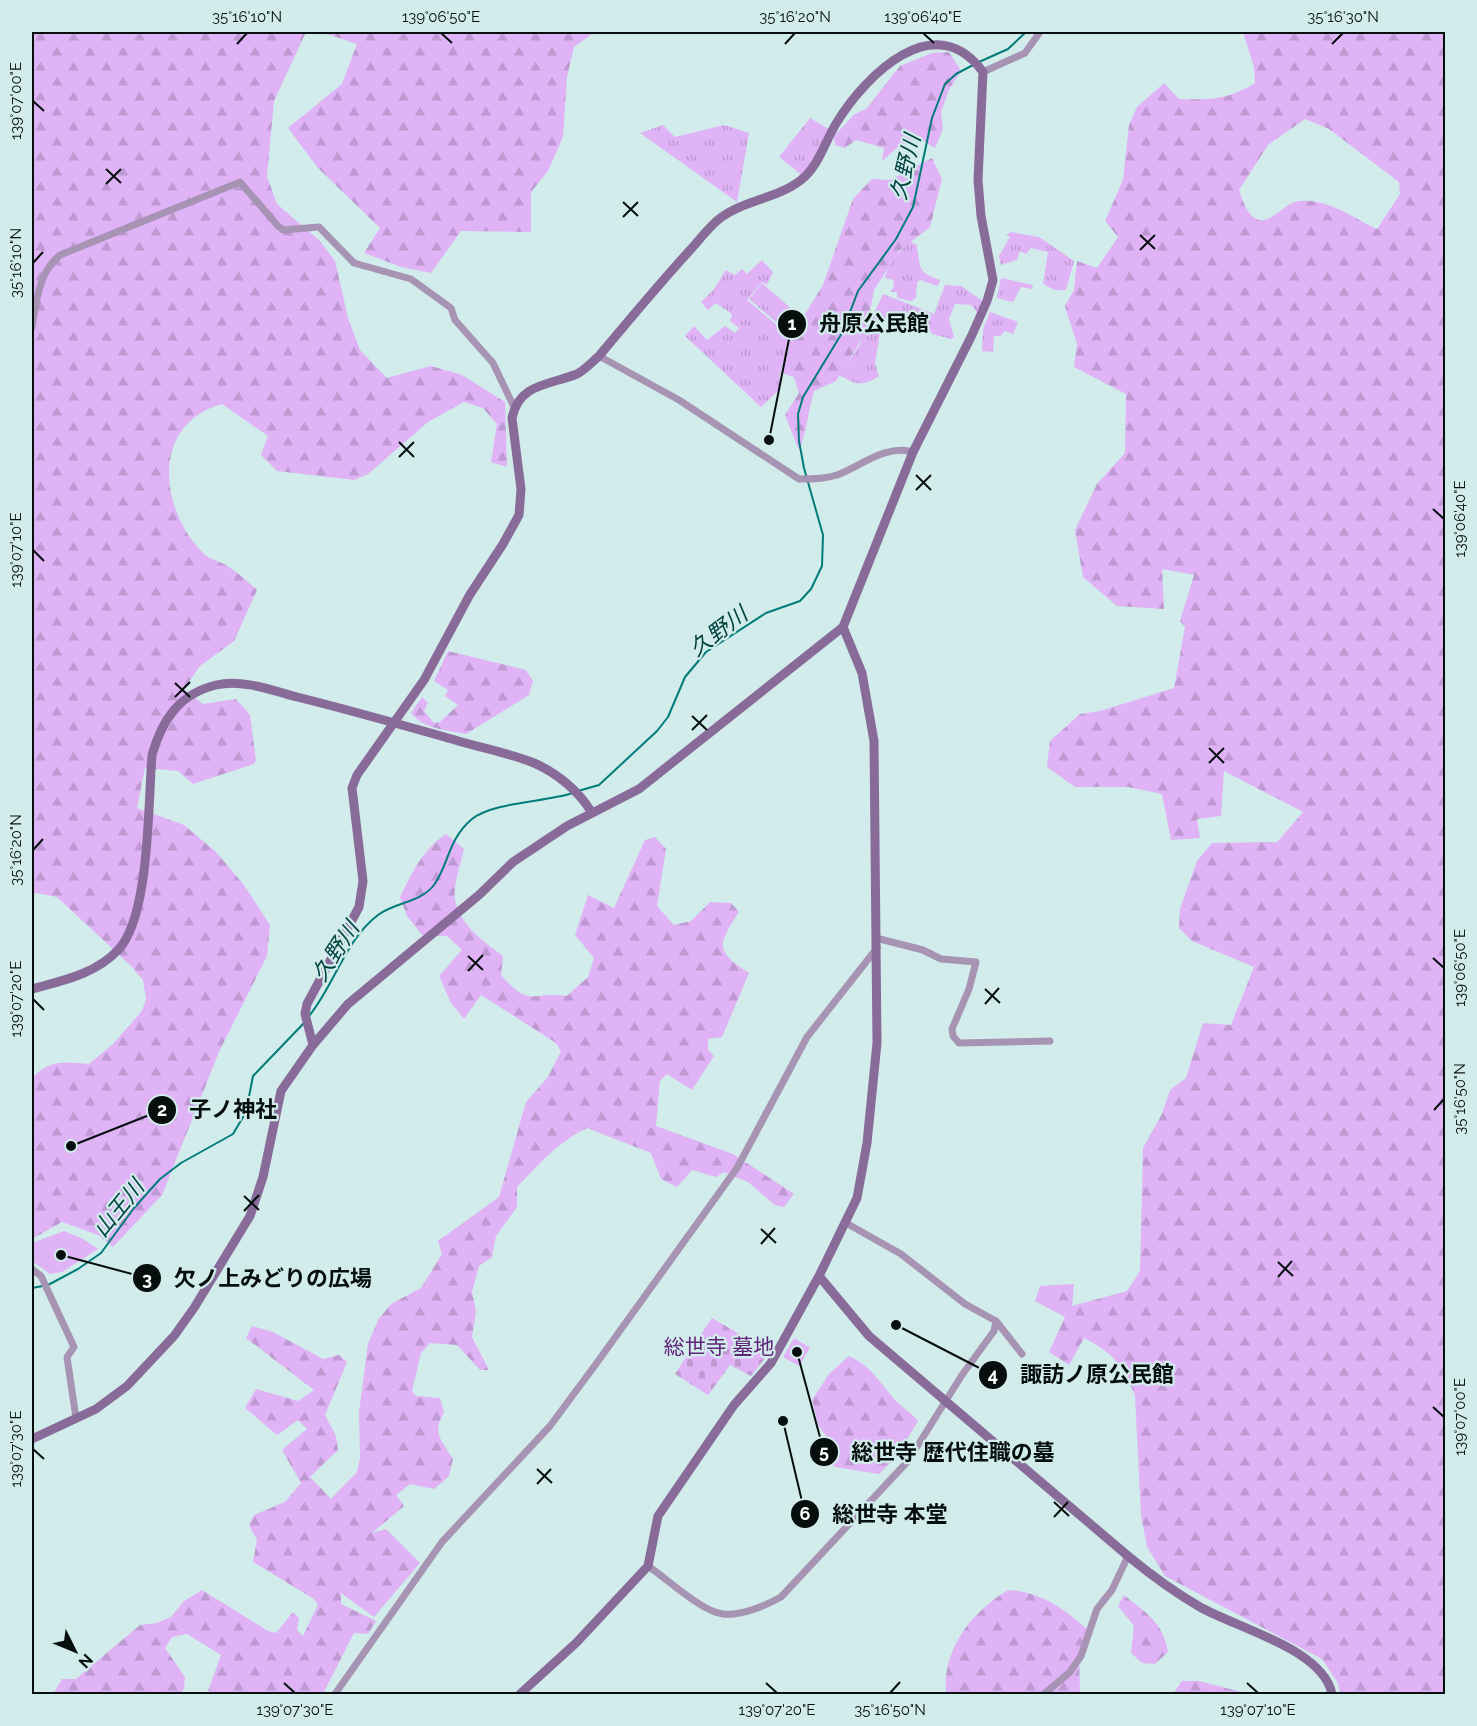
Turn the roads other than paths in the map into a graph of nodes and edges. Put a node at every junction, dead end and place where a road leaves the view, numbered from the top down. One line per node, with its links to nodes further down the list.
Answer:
1 (1040, 32): 2 (street)
2 (983, 72): 4 (street); 6 (street)
3 (32, 327): 5 (street)
4 (599, 356): 5 (street); 6 (street)
5 (514, 407): 8 (street)
6 (913, 452): 7 (street)
7 (843, 627): 9 (street); 10 (street)
8 (393, 722): 9 (street); 11 (street); 13 (street)
9 (592, 813): 13 (street)
10 (877, 943): 12 (street); 14 (street); 24 (street)
11 (32, 990)
12 (1050, 1041)
13 (313, 1045): 20 (street)
14 (846, 1223): 16 (street); 17 (street)
15 (32, 1269): 20 (street)
16 (819, 1276): 19 (street); 23 (street)
17 (996, 1321): 18 (street); 19 (street)
18 (1022, 1354)
19 (946, 1403): 22 (street); 23 (street)
20 (76, 1418): 21 (street)
21 (32, 1439)
22 (1128, 1556): 26 (street); 27 (street)
23 (648, 1566): 25 (street)
24 (335, 1695)
25 (520, 1695)
26 (1044, 1695)
27 (1332, 1695)

